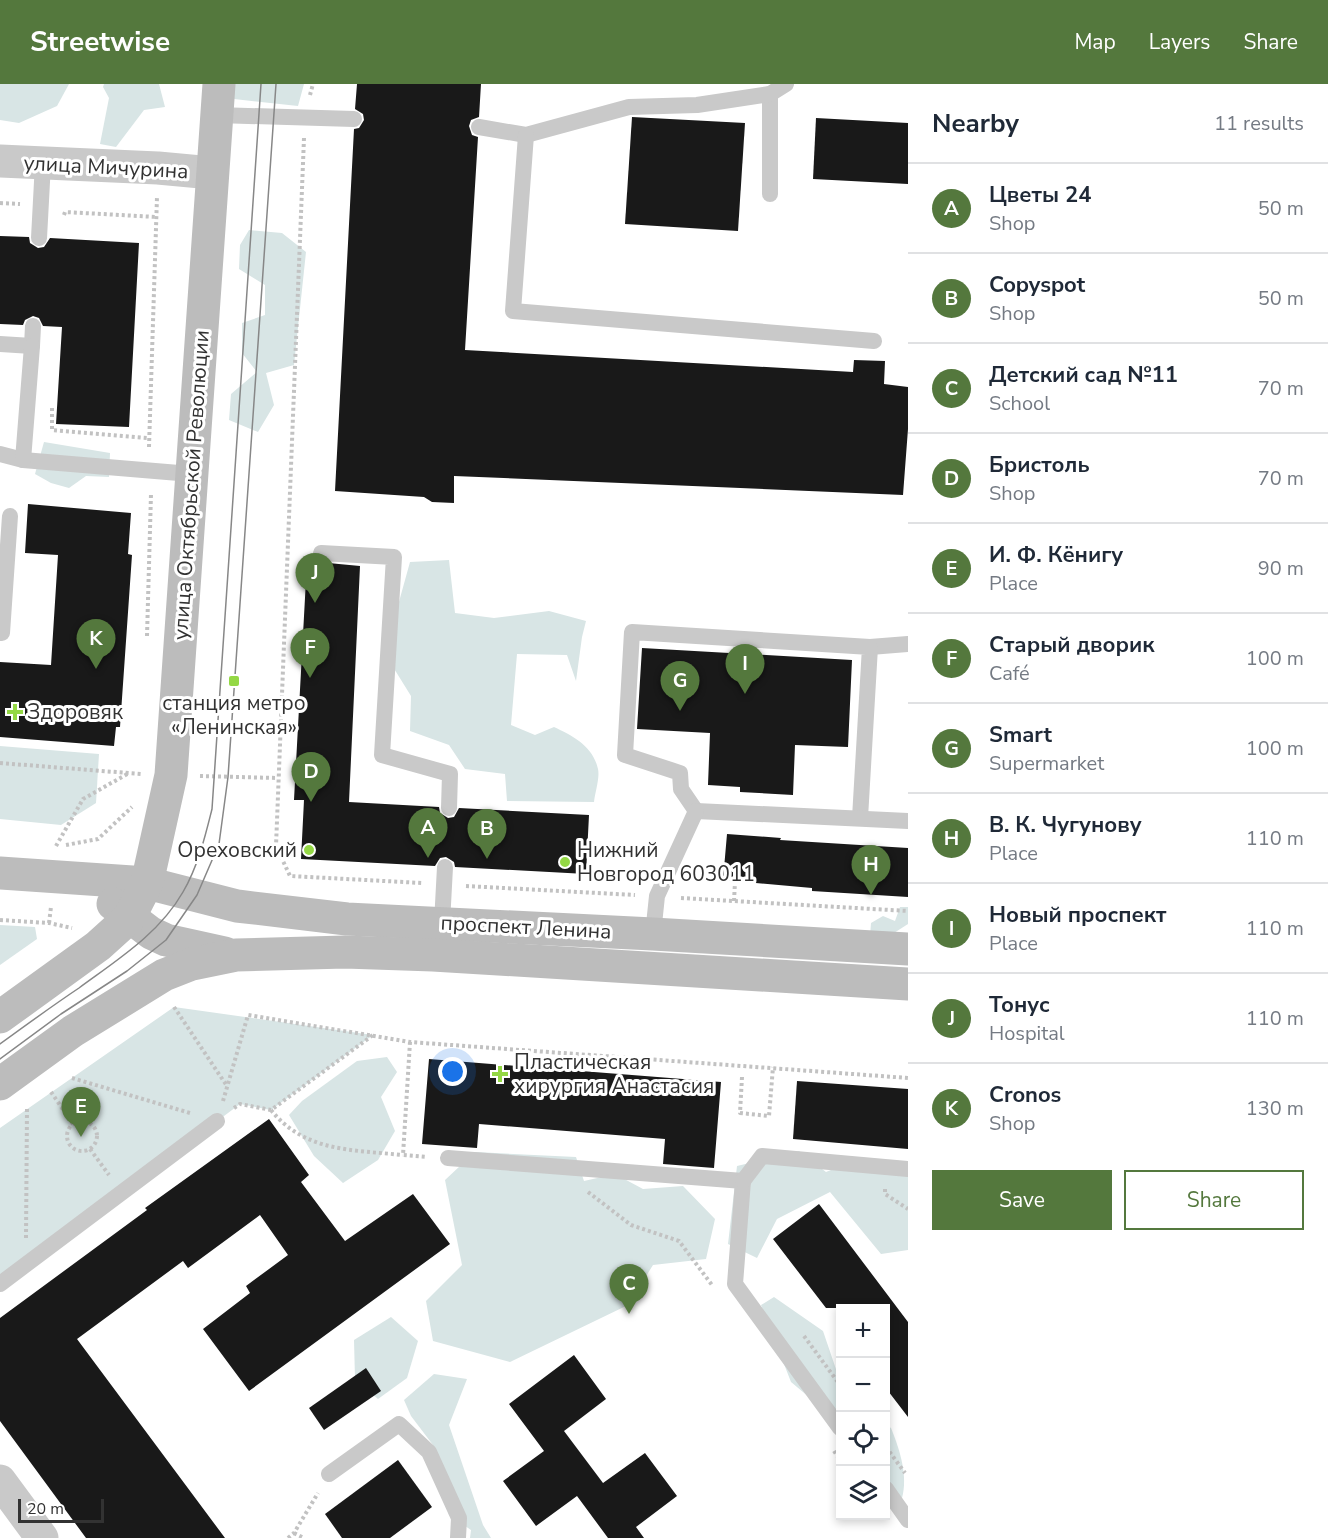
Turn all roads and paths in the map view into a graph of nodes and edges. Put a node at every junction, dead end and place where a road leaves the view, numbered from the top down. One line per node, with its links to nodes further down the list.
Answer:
1 (313, 84): 5 (path)
2 (786, 84): 3 (lane)
3 (770, 94): 8 (lane); 13 (lane)
4 (218, 99): 5 (lane); 12 (main road, улица Октябрьской Революции)
5 (304, 118): 6 (lane); 36 (path)
6 (354, 119)
7 (478, 127): 8 (lane)
8 (526, 135): 18 (lane)
9 (0, 161): 10 (street, улица Мичурина)
10 (43, 163): 11 (street, улица Мичурина); 16 (lane)
11 (158, 168): 12 (street, улица Мичурина); 14 (path)
12 (212, 173): 26 (main road, улица Октябрьской Революции)
13 (770, 194)
14 (157, 217): 15 (path); 22 (path)
15 (62, 220)
16 (39, 238)
17 (33, 326): 20 (lane)
18 (874, 341)
19 (0, 344): 20 (lane)
20 (32, 346): 24 (lane)
21 (52, 407): 22 (path)
22 (148, 438): 25 (path)
23 (0, 454): 24 (lane)
24 (23, 460): 25 (lane)
25 (152, 471): 26 (lane); 31 (path)
26 (191, 474): 49 (main road, улица Октябрьской Революции)
27 (10, 516): 29 (lane)
28 (321, 553): 39 (lane)
29 (0, 633)
30 (908, 644): 32 (lane)
31 (147, 646)
32 (870, 647): 40 (lane); 41 (lane)
33 (0, 763): 34 (path)
34 (130, 773): 37 (path); 44 (path)
35 (244, 777): 36 (path)
36 (277, 777): 50 (path)
37 (140, 782)
38 (134, 800): 44 (path)
39 (448, 808)
40 (696, 811): 41 (lane); 51 (lane)
41 (860, 818): 42 (lane)
42 (908, 821)
43 (45, 846): 44 (path)
44 (56, 847)
45 (445, 867): 50 (lane)
46 (0, 873): 47 (main road, проспект Ленина)
47 (84, 880): 49 (main road, проспект Ленина); 54 (main road)
48 (735, 882): 52 (path)
49 (147, 884): 54 (main road, улица Октябрьской Революции); 56 (main road, проспект Ленина); 60 (main road)
50 (444, 884): 51 (path); 56 (lane)
51 (657, 896): 52 (path); 58 (lane)
52 (734, 901): 53 (path)
53 (908, 911)
54 (129, 918): 60 (main road); 63 (main road, улица Октябрьской Революции)
55 (0, 920): 57 (path)
56 (442, 923): 58 (main road, проспект Ленина)
57 (63, 934)
58 (653, 934): 59 (main road, проспект Ленина)
59 (908, 950)
60 (236, 956): 61 (main road, проспект Ленина); 70 (main road)
61 (908, 984)
62 (174, 1007): 71 (path)
63 (0, 1017)
64 (373, 1035): 65 (path); 71 (path); 74 (path)
65 (410, 1042): 66 (path); 78 (path)
66 (773, 1067): 67 (path); 69 (path)
67 (742, 1077)
68 (72, 1078): 75 (path)
69 (908, 1078)
70 (0, 1084)
71 (228, 1086): 75 (path)
72 (51, 1092): 76 (path)
73 (27, 1109): 84 (path)
74 (270, 1110): 75 (path); 78 (path)
75 (217, 1121): 83 (lane)
76 (73, 1124): 77 (path); 77 (path)
77 (90, 1149): 83 (path)
78 (403, 1155): 79 (path)
79 (448, 1158): 80 (lane)
80 (555, 1166): 82 (lane); 86 (path)
81 (908, 1169): 82 (lane)
82 (743, 1181): 89 (lane)
83 (122, 1192): 84 (lane)
84 (25, 1266): 85 (lane)
85 (0, 1284)
86 (714, 1289)
87 (799, 1328): 88 (path)
88 (836, 1380)
89 (836, 1423)
90 (834, 1450): 91 (path)
91 (836, 1453)
92 (890, 1454): 94 (path)
93 (329, 1474): 98 (path); 102 (lane)
94 (908, 1478)
95 (0, 1480): 99 (street)
96 (890, 1496): 97 (lane)
97 (908, 1520)
98 (294, 1533): 100 (path); 101 (path)
99 (31, 1534)
100 (288, 1538)
101 (304, 1538)
102 (458, 1538)

